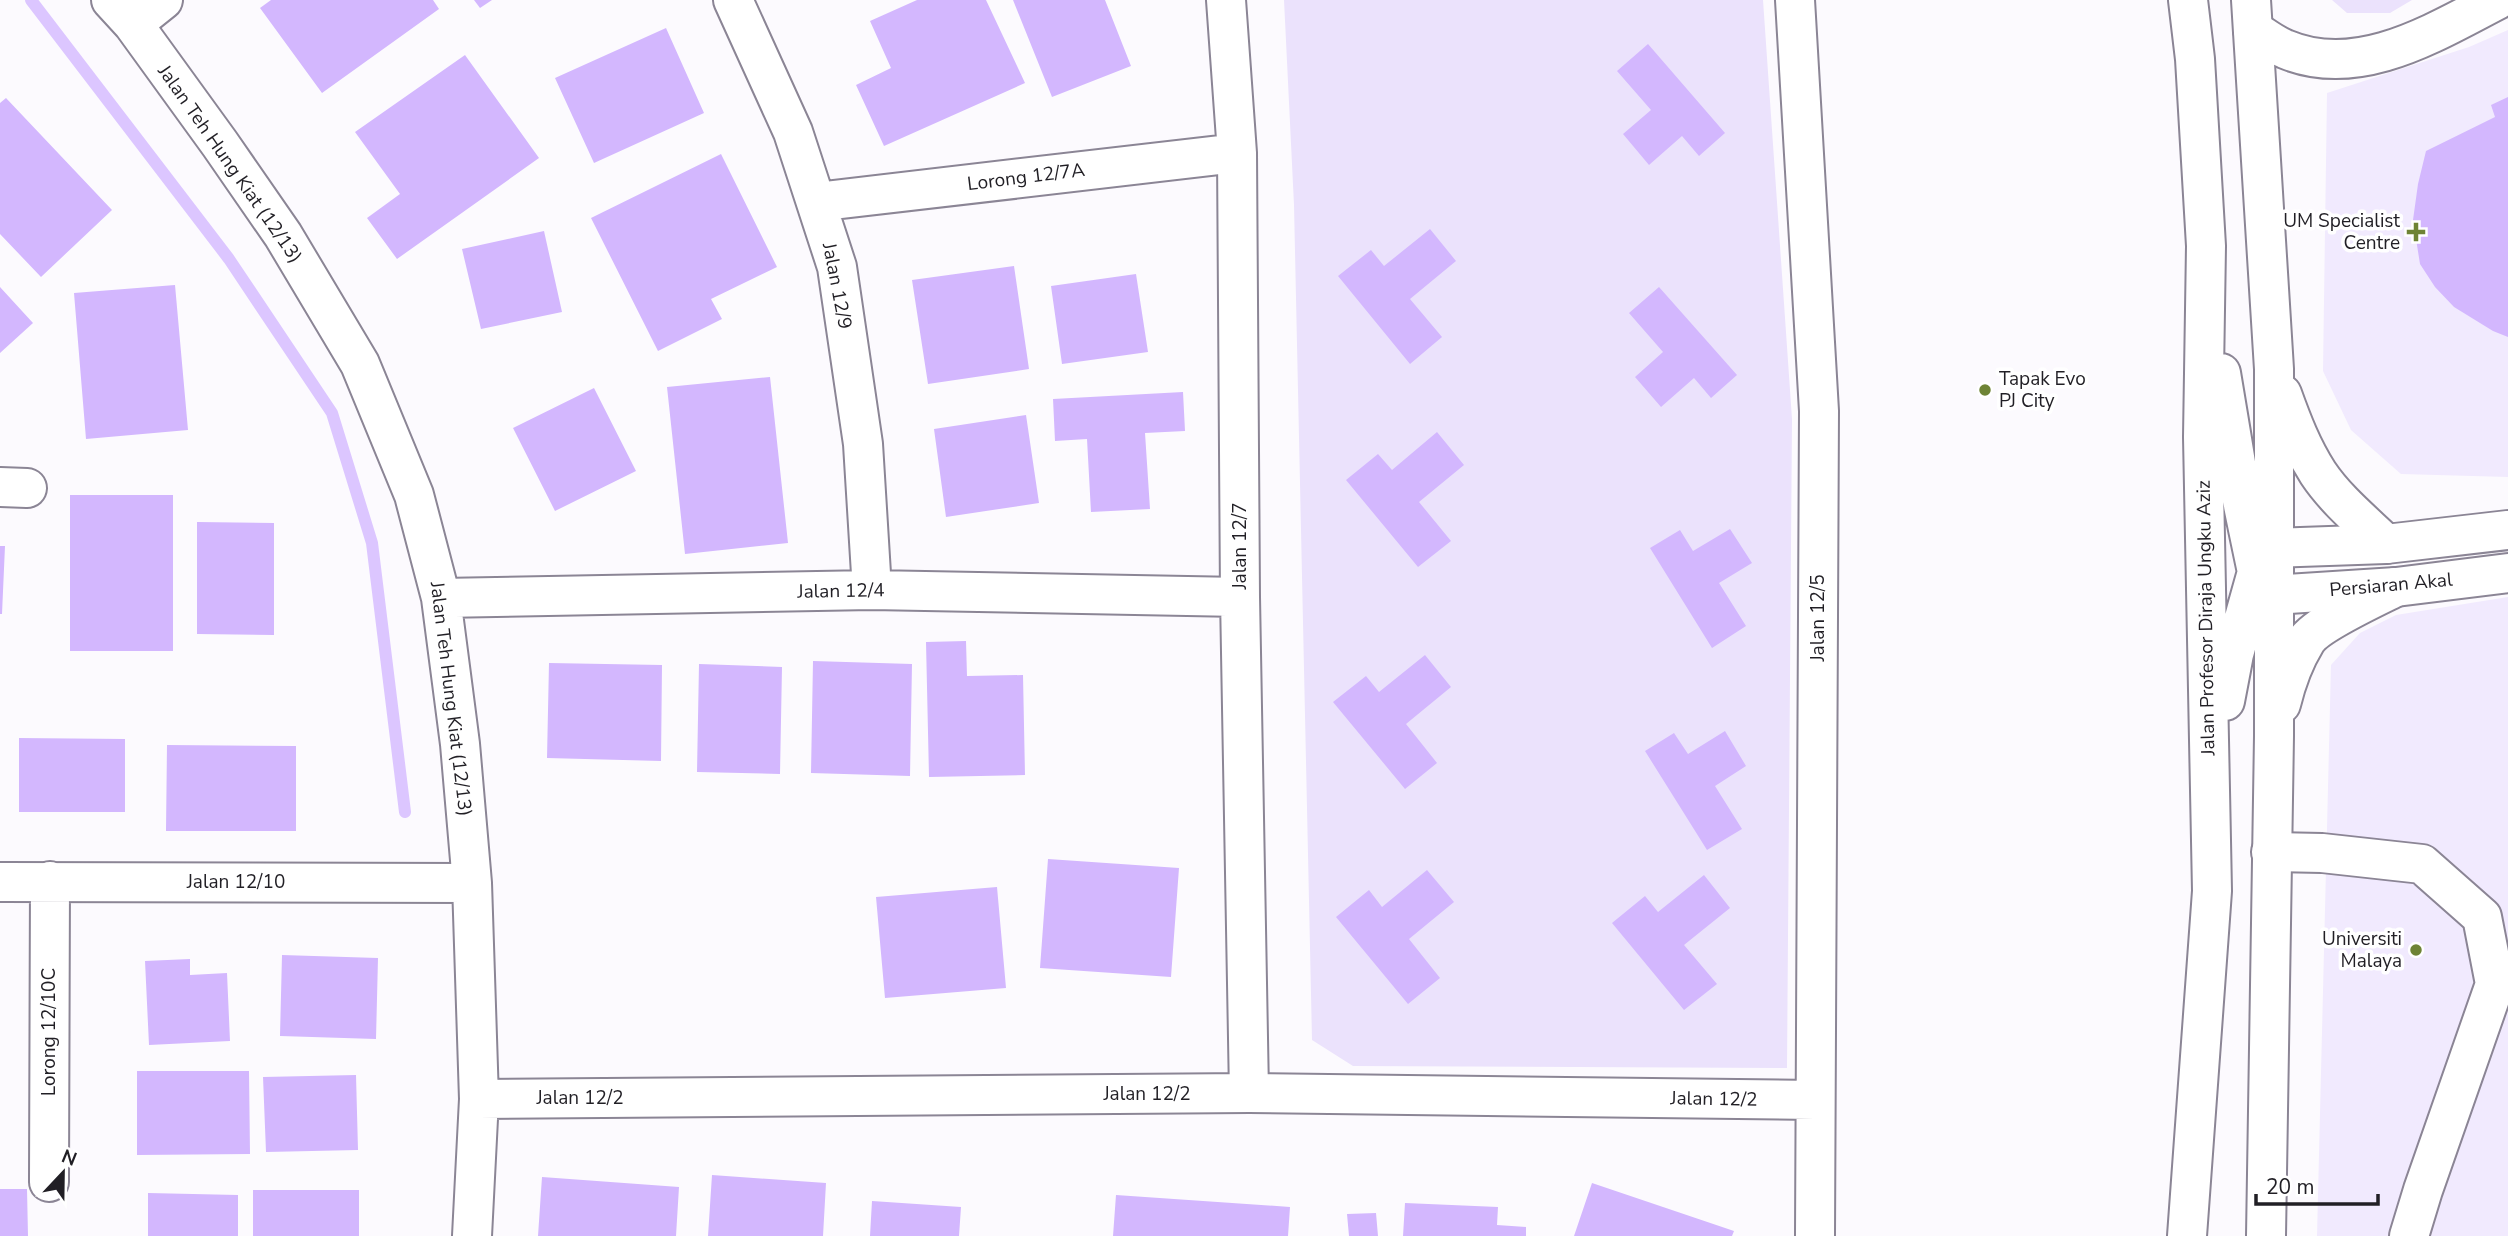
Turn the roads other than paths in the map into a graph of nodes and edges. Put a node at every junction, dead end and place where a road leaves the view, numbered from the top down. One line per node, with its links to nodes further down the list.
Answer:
1 (163, 0): 7 (street)
2 (733, 0): 10 (street, Jalan 12/9)
3 (1226, 0): 9 (street, Jalan 12/7)
4 (1795, 0): 29 (street, Jalan 12/5)
5 (2188, 0): 11 (street, Jalan Profesor Diraja Ungku Aziz)
6 (2497, 0): 8 (street)
7 (122, 12): 20 (street, Jalan Teh Hung Kiat (12/13))
8 (2252, 15): 12 (street)
9 (1237, 153): 10 (street, Lorong 12/7A); 19 (street, Jalan 12/7)
10 (816, 202): 18 (street, Jalan 12/9)
11 (2206, 246): 15 (street); 22 (street, Jalan Profesor Diraja Ungku Aziz)
12 (2274, 369): 14 (street); 15 (street)
13 (2508, 530): 14 (street)
14 (2386, 544): 15 (street)
15 (2268, 571): 17 (street, Persiaran Akal); 21 (street); 22 (street)
16 (2508, 573): 17 (street, Persiaran Akal)
17 (2396, 587): 21 (street)
18 (872, 590): 19 (street, Jalan 12/4); 20 (street, Jalan 12/4)
19 (1240, 597): 27 (street, Jalan 12/7)
20 (441, 598): 26 (street, Jalan Teh Hung Kiat (12/13))
21 (2274, 736): 23 (street)
22 (2209, 778): 33 (street, Jalan Profesor Diraja Ungku Aziz)
23 (2272, 852): 34 (street); 35 (street)
24 (50, 881): 25 (street, Jalan 12/10); 26 (street, Jalan 12/10); 30 (street, Lorong 12/10C)
25 (0, 882)
26 (472, 883): 28 (street, Jalan Teh Hung Kiat (12/13))
27 (1250, 1093): 28 (street, Jalan 12/2); 29 (street, Jalan 12/2)
28 (479, 1099): 31 (street, Jalan Teh Hung Kiat (12/13))
29 (1815, 1100): 32 (street, Jalan 12/5)
30 (49, 1182)
31 (472, 1236)
32 (1815, 1236)
33 (2188, 1236)
34 (2266, 1236)
35 (2409, 1236)

